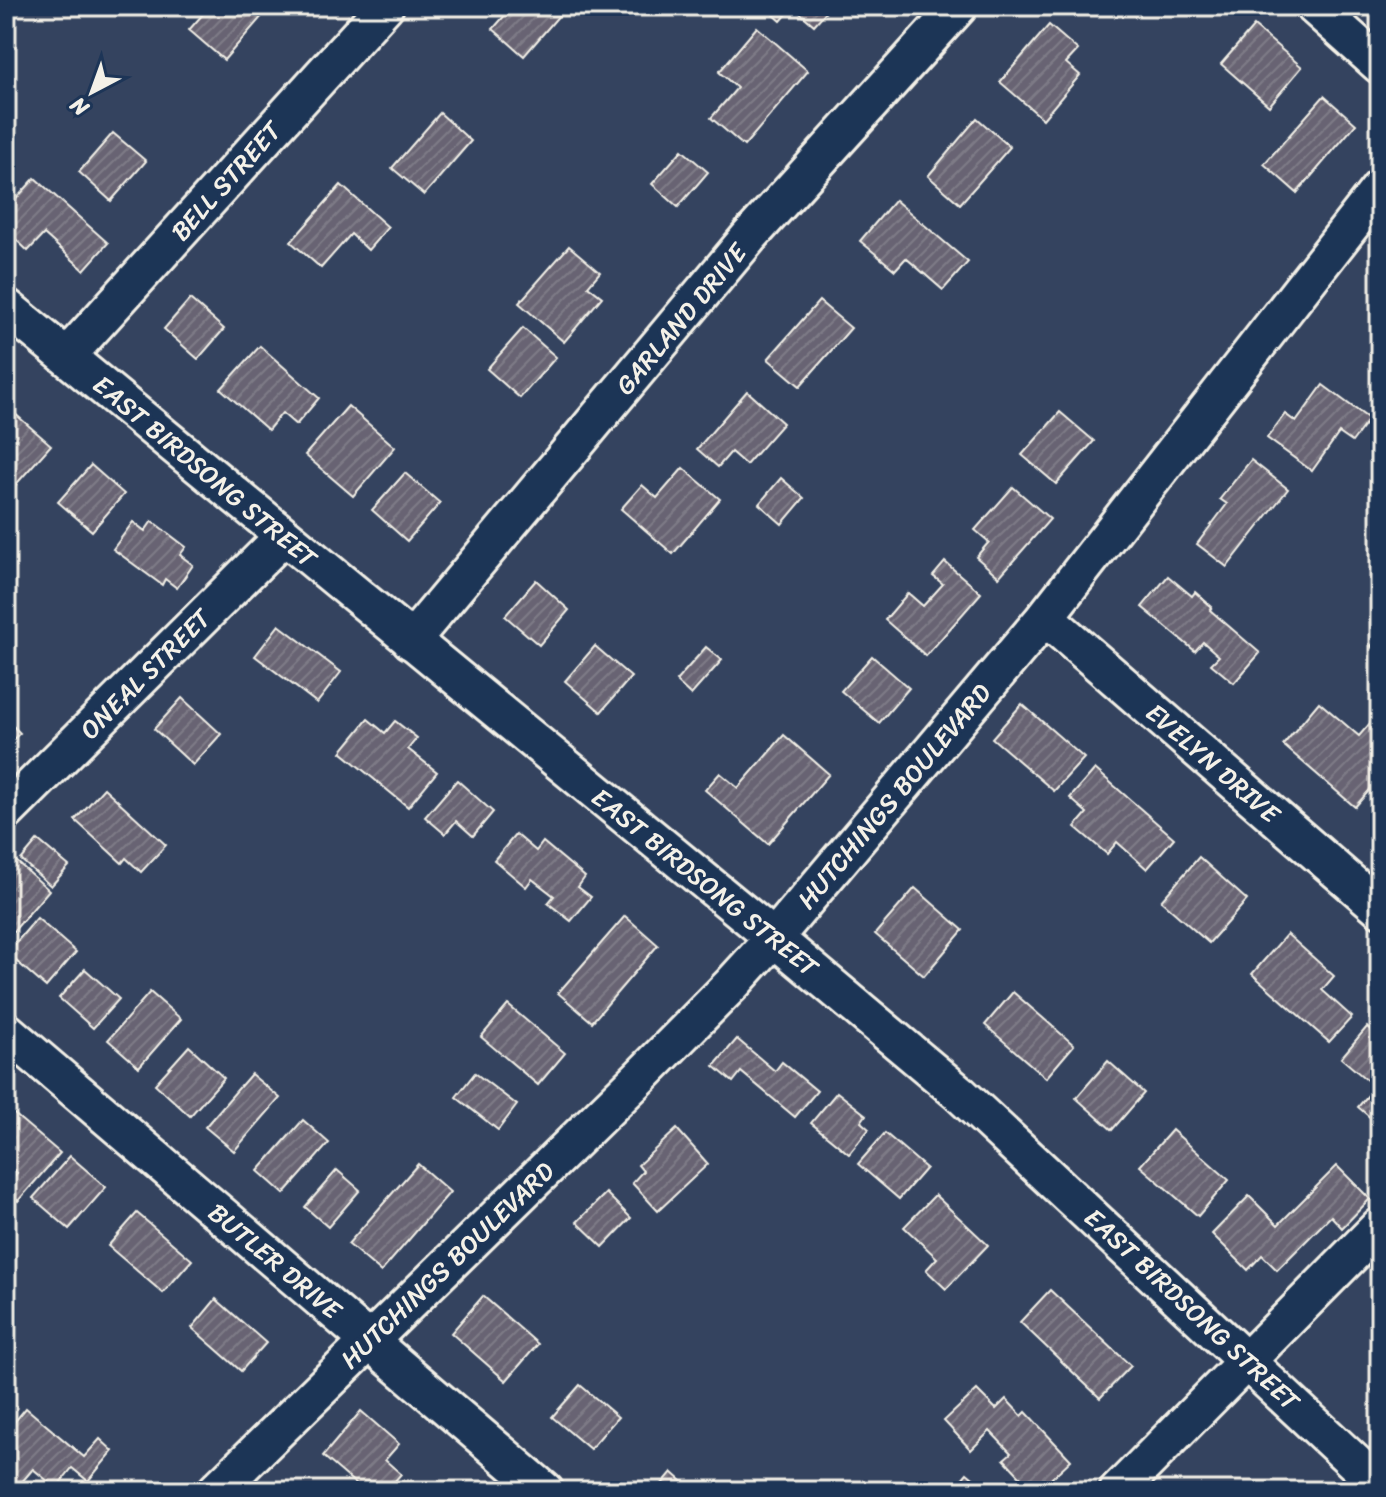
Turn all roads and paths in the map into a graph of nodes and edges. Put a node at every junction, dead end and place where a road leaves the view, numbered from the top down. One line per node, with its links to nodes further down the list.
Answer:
1 (385, 6): 7 (street, BELL STREET)
2 (959, 6): 10 (street, GARLAND DRIVE)
3 (1314, 6): 4 (street)
4 (1380, 65)
5 (1380, 188): 9 (street, HUTCHINGS BOULEVARD)
6 (6, 307): 7 (street, EAST BIRDSONG STREET)
7 (67, 356): 8 (street, EAST BIRDSONG STREET)
8 (284, 536): 10 (street, EAST BIRDSONG STREET); 11 (street, ONEAL STREET)
9 (1045, 617): 12 (street, EVELYN DRIVE); 13 (street, HUTCHINGS BOULEVARD)
10 (411, 641): 13 (street, EAST BIRDSONG STREET)
11 (6, 812)
12 (1380, 908)
13 (774, 938): 16 (street, HUTCHINGS BOULEVARD); 17 (street, EAST BIRDSONG STREET)
14 (6, 1031): 16 (street, BUTLER DRIVE)
15 (1380, 1226): 17 (street)
16 (369, 1341): 19 (street, HUTCHINGS BOULEVARD); 20 (street, BUTLER DRIVE)
17 (1247, 1361): 18 (street, EAST BIRDSONG STREET); 21 (street)
18 (1380, 1486)
19 (216, 1491)
20 (545, 1491)
21 (1118, 1491)

